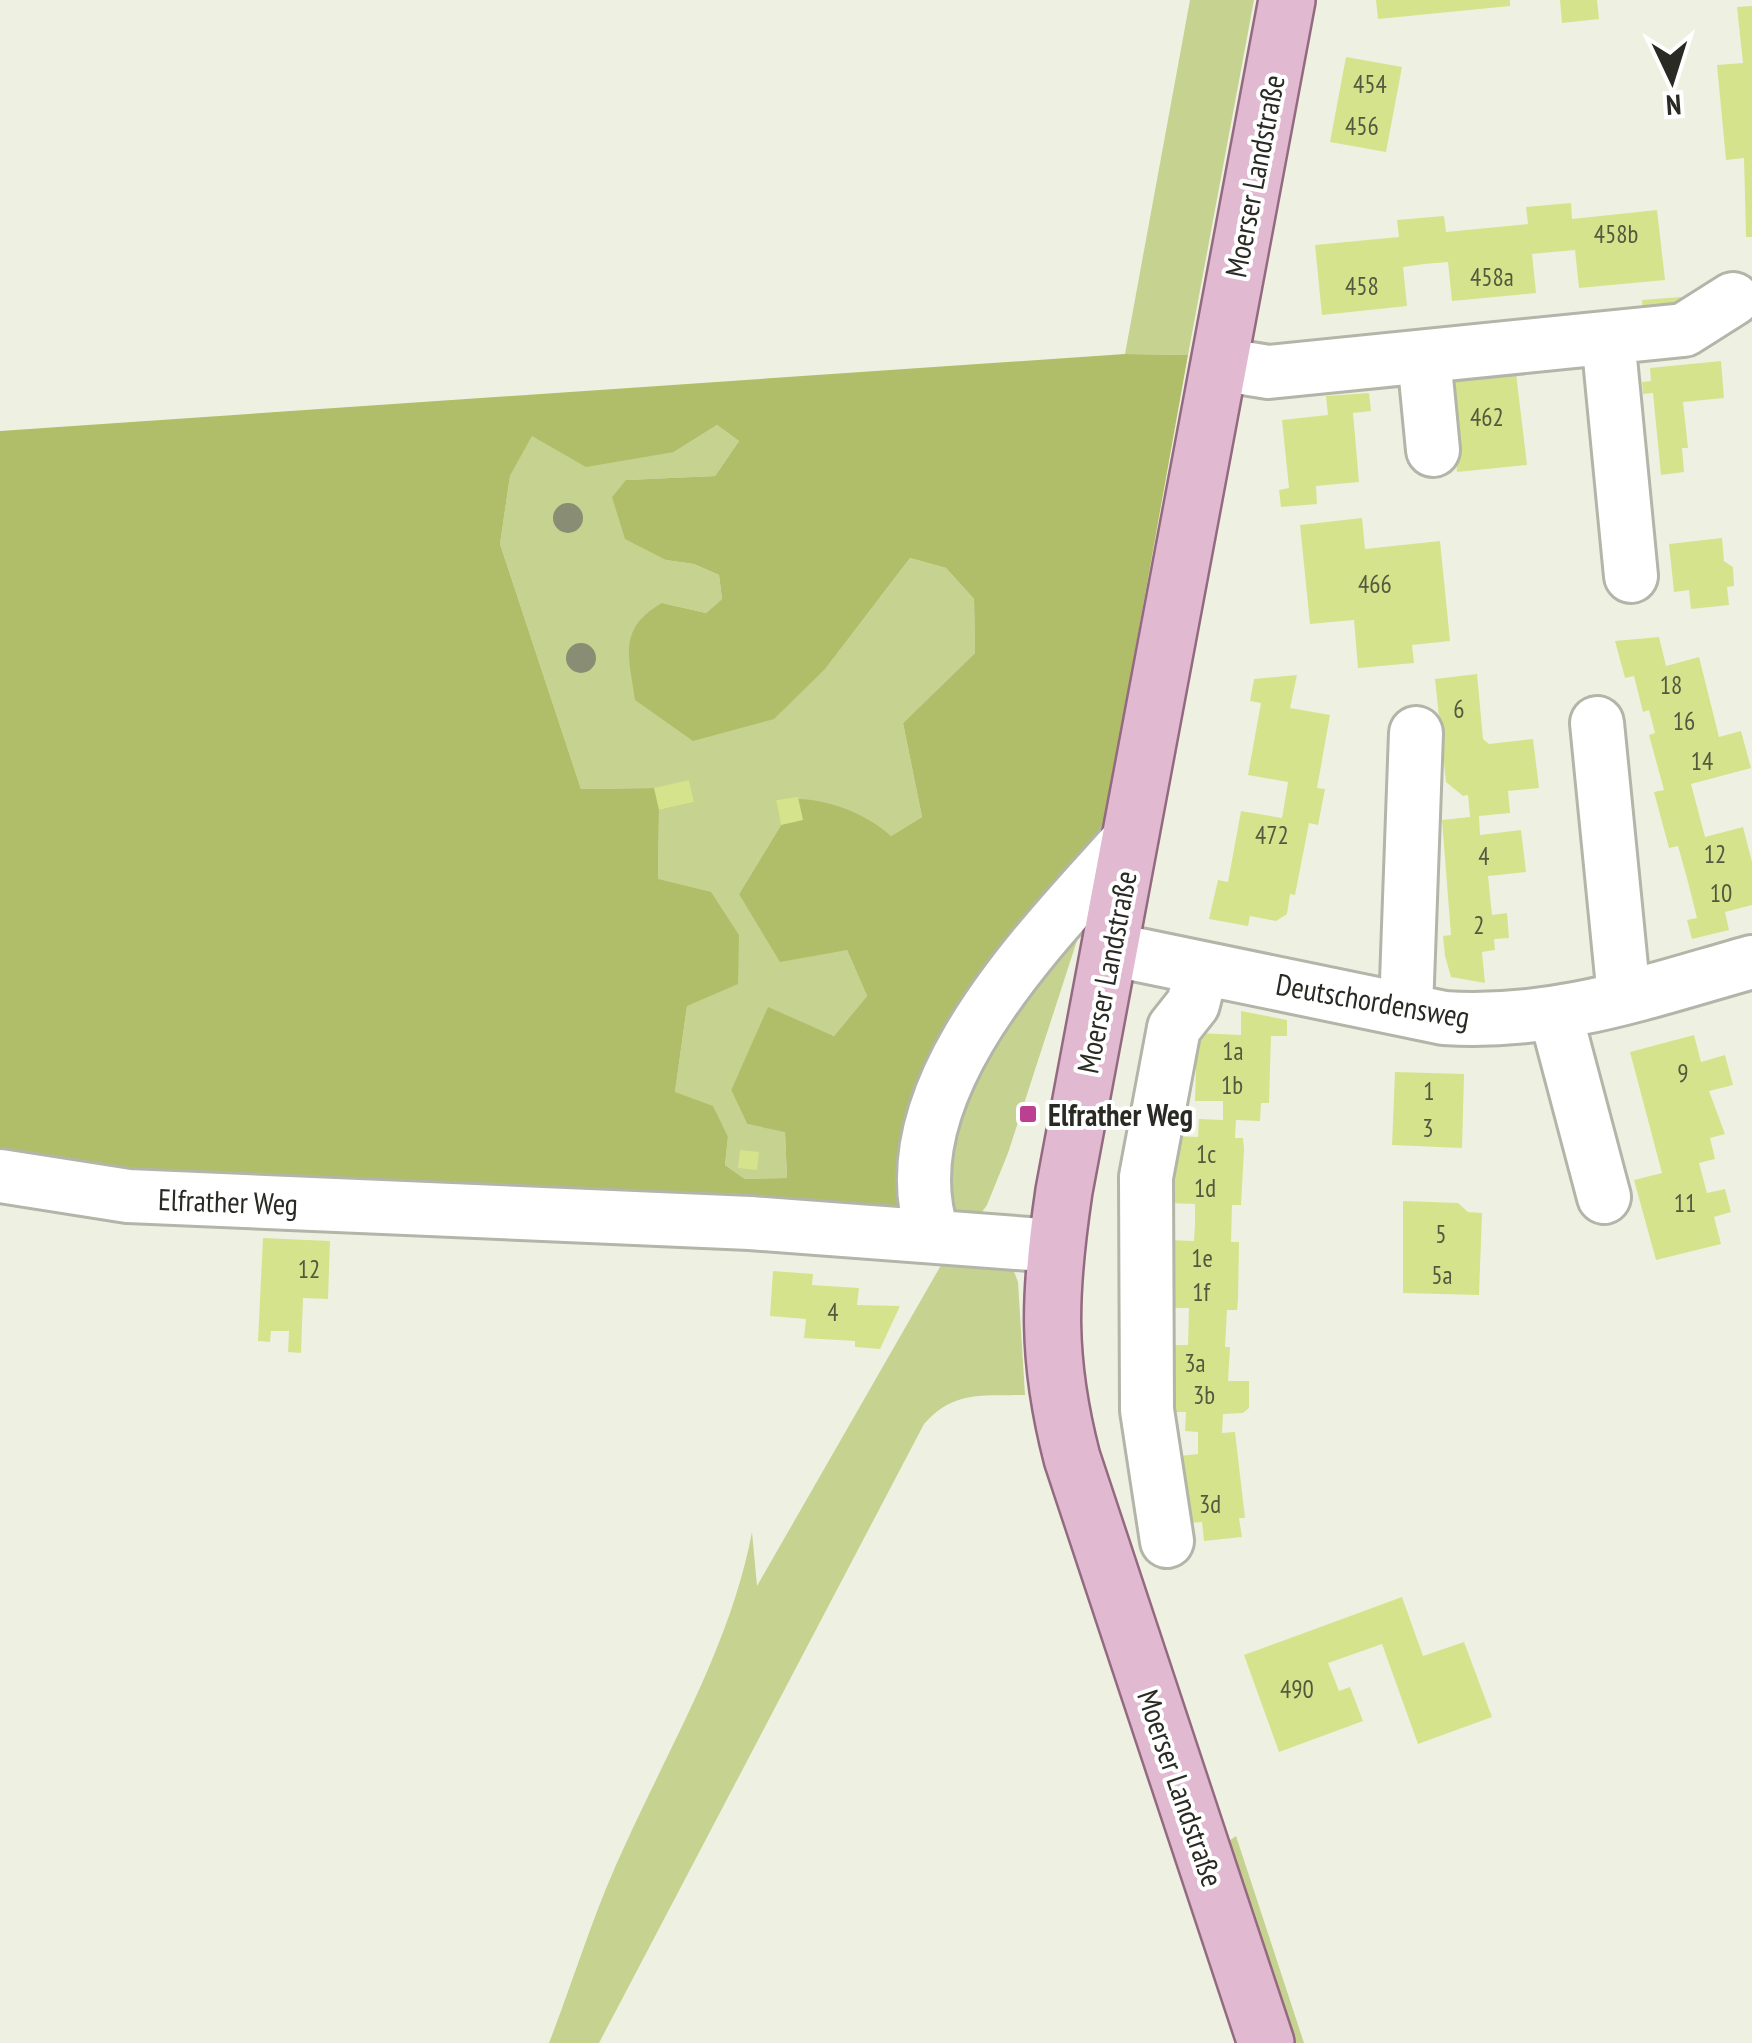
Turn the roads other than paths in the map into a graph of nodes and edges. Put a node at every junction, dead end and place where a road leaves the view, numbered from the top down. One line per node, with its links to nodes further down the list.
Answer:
1 (1287, 0): 4 (main road, Moerser Landstraße)
2 (1733, 299): 3 (street)
3 (1603, 328): 4 (street); 5 (street); 7 (street)
4 (1222, 353): 5 (street); 10 (main road, Moerser Landstraße)
5 (1424, 357): 6 (street)
6 (1433, 450)
7 (1631, 576)
8 (1597, 723): 14 (street)
9 (1416, 733): 15 (street)
10 (1132, 837): 11 (main road, Moerser Landstraße); 19 (street)
11 (1110, 950): 13 (street, Deutschordensweg); 20 (main road, Moerser Landstraße)
12 (1752, 963): 14 (street, Deutschordensweg)
13 (1202, 968): 15 (street, Deutschordensweg); 21 (street)
14 (1624, 998): 16 (street, Deutschordensweg)
15 (1406, 1009): 16 (street, Deutschordensweg)
16 (1556, 1016): 18 (street)
17 (0, 1176): 19 (street, Elfrather Weg)
18 (1604, 1197)
19 (933, 1235): 20 (street, Elfrather Weg)
20 (1056, 1246): 22 (main road, Moerser Landstraße)
21 (1168, 1541)
22 (1266, 2043)

